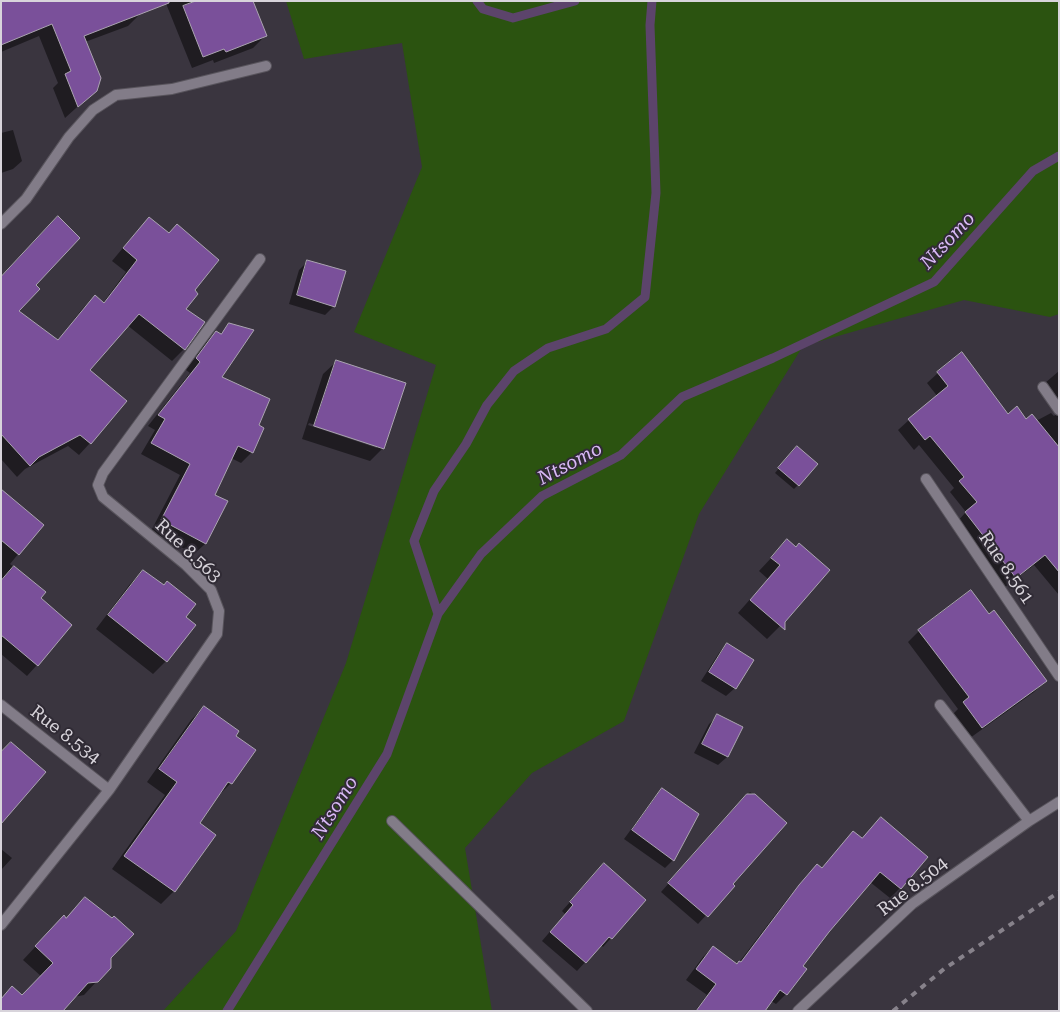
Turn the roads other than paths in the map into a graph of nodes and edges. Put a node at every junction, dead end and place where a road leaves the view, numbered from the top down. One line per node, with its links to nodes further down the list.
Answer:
1 (266, 66): 2 (street)
2 (1, 224)
3 (260, 259): 10 (street, Rue 8.563)
4 (1043, 386): 5 (street)
5 (1059, 410)
6 (926, 479): 7 (street, Rue 8.561)
7 (1059, 676)
8 (1, 705): 10 (street, Rue 8.534)
9 (940, 705): 13 (street)
10 (109, 790): 14 (street, Rue 8.563)
11 (1059, 802): 13 (street, Rue 8.504)
12 (392, 821): 15 (street)
13 (1029, 821): 16 (street, Rue 8.504)
14 (1, 926)
15 (586, 1011)
16 (798, 1011)

